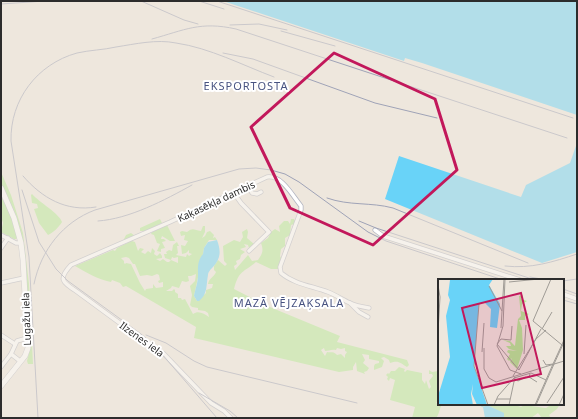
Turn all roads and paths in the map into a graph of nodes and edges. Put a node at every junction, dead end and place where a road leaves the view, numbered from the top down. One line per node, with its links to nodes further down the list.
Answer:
1 (248, 186): 3 (street, Kaķasēkļa dambis); 4 (street); 17 (street, Kaķasēkļa dambis)
2 (1, 188): 8 (street, Lugažu iela)
3 (234, 192): 10 (street); 14 (street, Kaķasēkļa dambis)
4 (261, 192)
5 (375, 230): 12 (street)
6 (1, 235): 7 (street)
7 (8, 238): 8 (street); 9 (street)
8 (21, 243): 11 (street, Lugažu iela)
9 (1, 248)
10 (249, 251)
11 (24, 278): 13 (street); 21 (street, Lugažu iela)
12 (517, 279)
13 (1, 282)
14 (65, 284): 27 (street, Ilzenes iela)
15 (564, 294): 16 (street)
16 (577, 299)
17 (350, 303): 18 (street); 19 (street)
18 (369, 308)
19 (368, 317)
20 (1, 335): 22 (street)
21 (27, 338): 22 (street); 24 (street, Lugažu iela)
22 (14, 344): 23 (street)
23 (11, 354): 24 (street); 25 (street)
24 (20, 361): 26 (street, Lugažu iela)
25 (1, 367)
26 (1, 386)
27 (230, 418)

